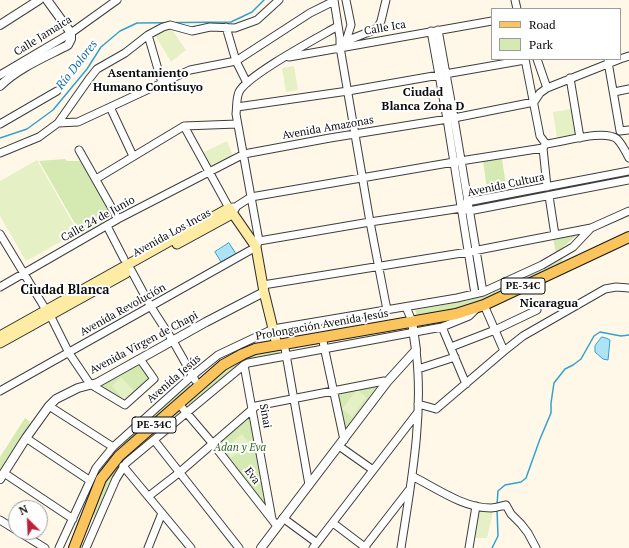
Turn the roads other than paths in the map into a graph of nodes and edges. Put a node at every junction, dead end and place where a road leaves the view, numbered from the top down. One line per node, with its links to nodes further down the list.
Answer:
1 (40, 0): 9 (street)
2 (48, 0): 13 (street)
3 (117, 0): 13 (street, Calle Jamaica)
4 (279, 0): 11 (street)
5 (334, 0): 10 (street); 21 (street)
6 (346, 0): 15 (street)
7 (386, 0): 15 (street)
8 (491, 21): 12 (street, Calle Ica)
9 (0, 25)
10 (338, 26): 16 (street); 17 (street)
11 (226, 27): 14 (street); 21 (street)
12 (434, 31): 16 (street, Calle Ica); 23 (street)
13 (71, 33): 24 (street, Calle Jamaica); 28 (street)
14 (148, 35): 26 (street); 38 (street)
15 (346, 41): 16 (street)
16 (340, 47): 17 (street, Calle Ica); 32 (street)
17 (282, 58): 27 (street)
18 (525, 60): 23 (street); 34 (street)
19 (537, 60): 29 (street)
20 (616, 60): 22 (street)
21 (236, 61): 26 (street); 27 (street)
22 (608, 62): 25 (street); 33 (street)
23 (442, 74): 32 (street); 37 (street)
24 (0, 75)
25 (570, 78): 29 (street); 44 (street)
26 (162, 83): 35 (street)
27 (247, 83): 36 (street)
28 (0, 86)
29 (547, 88): 34 (street)
30 (629, 89): 33 (street)
31 (57, 91): 39 (street)
32 (348, 91): 36 (street); 43 (street)
33 (614, 92): 42 (street)
34 (534, 102): 37 (street, Avenida Amazonas); 45 (street)
35 (110, 107): 38 (street); 49 (street)
36 (237, 107): 40 (street)
37 (451, 119): 43 (street, Avenida Amazonas); 51 (street)
38 (58, 123): 47 (street)
39 (0, 124)
40 (237, 124): 41 (street); 48 (street)
41 (184, 126): 49 (street); 53 (street)
42 (629, 130)
43 (354, 135): 48 (street, Avenida Amazonas); 54 (street)
44 (580, 138): 45 (street); 50 (street)
45 (544, 146): 51 (street); 57 (street)
46 (79, 150): 55 (street)
47 (0, 153)
48 (244, 154): 53 (street, Avenida Amazonas); 59 (street)
49 (133, 156): 55 (street)
50 (629, 158)
51 (458, 161): 54 (street); 60 (street); 61 (street)
52 (629, 171): 57 (street, Avenida Cultura)
53 (208, 172): 62 (street); 64 (street, Calle 24 de Junio)
54 (363, 177): 59 (street); 65 (street)
55 (96, 179): 64 (street)
56 (629, 180): 58 (street, Avenida Cultura)
57 (547, 187): 60 (street, Avenida Cultura)
58 (549, 196): 61 (street, Avenida Cultura); 68 (street)
59 (251, 197): 62 (street); 71 (street)
60 (467, 202): 61 (street, Avenida Cultura)
61 (465, 209): 65 (street, Avenida Revolución); 72 (street); 73 (street)
62 (232, 210): 71 (main road); 76 (main road, Avenida Los Incas); 88 (main road, Avenida Los Incas)
63 (629, 211): 67 (street)
64 (118, 219): 66 (street, Calle 24 de Junio)
65 (370, 222): 71 (street, Avenida Revolución); 75 (street)
66 (107, 226): 74 (street); 77 (street, Calle 24 de Junio)
67 (591, 228): 68 (street); 81 (street, Avenida Jesús)
68 (555, 235): 72 (street)
69 (1, 237): 77 (street)
70 (629, 237): 83 (main road, Prolongación Avenida Jesús / PE-34C)
71 (258, 244): 79 (main road); 84 (street, Avenida Revolución)
72 (476, 250): 73 (street); 81 (street)
73 (468, 252): 75 (street); 82 (street)
74 (124, 259)
75 (379, 267): 79 (street); 86 (street)
76 (131, 270): 84 (street); 88 (main road, Avenida Los Incas)
77 (25, 273): 78 (street, Calle 24 de Junio); 88 (street)
78 (0, 287)
79 (264, 288): 91 (main road); 95 (street, Avenida Virgen de Chapi)
80 (629, 288): 102 (street)
81 (483, 292): 82 (street, Avenida Jesús)
82 (475, 294): 85 (street, Avenida Jesús)
83 (480, 306): 89 (main road, Prolongación Avenida Jesús / PE-34C); 90 (street); 92 (street)
84 (150, 307): 95 (street); 103 (street, Avenida Revolución)
85 (406, 307): 86 (street, Avenida Jesús); 89 (street)
86 (388, 310): 91 (street, Avenida Jesús)
87 (537, 310): 92 (street)
88 (48, 312): 93 (main road, Avenida Los Incas); 96 (main road, Avenida Los Incas); 103 (street)
89 (414, 326): 90 (street); 94 (main road, Prolongación Avenida Jesús / PE-34C); 99 (street); 101 (street)
90 (442, 327): 98 (street)
91 (273, 329): 97 (main road); 100 (street, Avenida Jesús)
92 (495, 330): 98 (street); 102 (street)
93 (0, 336)
94 (322, 337): 97 (main road, Prolongación Avenida Jesús / PE-34C); 99 (street)
95 (173, 340): 106 (street, Avenida Virgen de Chapi); 109 (street)
96 (0, 343)
97 (280, 344): 100 (main road, Prolongación Avenida Jesús / PE-34C); 104 (street)
98 (451, 347): 105 (street)
99 (325, 348): 104 (street); 114 (street)
100 (241, 349): 109 (street, Avenida Jesús); 113 (main road, Prolongación Avenida Jesús / PE-34C)
101 (416, 350): 108 (street); 110 (street)
102 (504, 351): 112 (street)
103 (68, 353): 111 (street); 115 (street, Avenida Revolución)
104 (286, 356): 107 (street); 116 (street)
105 (455, 358): 108 (street); 112 (street)
106 (140, 359): 111 (street, Avenida Virgen de Chapi); 111 (street)
107 (244, 365): 120 (street, Sinai); 121 (street)
108 (418, 369): 118 (street)
109 (192, 376): 113 (street); 127 (street, Avenida Jesús)
110 (387, 382): 114 (street); 125 (street)
111 (90, 384): 119 (street, Avenida Virgen de Chapi)
112 (466, 384): 118 (street)
113 (196, 389): 117 (main road, Prolongación Avenida Jesús / PE-34C)
114 (334, 390): 116 (street); 125 (street)
115 (0, 391)
116 (293, 398): 120 (street); 134 (street)
117 (179, 404): 121 (street, Eva); 137 (main road, Prolongación Avenida Jesús / PE-34C)
118 (418, 404): 122 (street)
119 (49, 406): 123 (street, Avenida Virgen de Chapi); 127 (street)
120 (253, 409): 126 (street); 142 (street, Sinai)
121 (187, 412): 124 (street); 126 (street, Eva)
122 (418, 412): 129 (street); 132 (street)
123 (26, 438): 131 (street, Avenida Virgen de Chapi); 133 (street)
124 (154, 440): 128 (street); 130 (street)
125 (341, 443): 129 (street); 134 (street)
126 (213, 444): 130 (street); 142 (street, Eva)
127 (113, 447): 133 (street, Avenida Jesús)
128 (123, 466): 136 (street); 144 (street)
129 (373, 470): 143 (street)
130 (180, 472): 136 (street); 153 (street)
131 (2, 476): 141 (street)
132 (412, 476): 135 (street); 138 (street)
133 (89, 480): 141 (street, Avenida Jesús)
134 (309, 485): 140 (street)
135 (410, 489): 155 (street); 156 (street)
136 (149, 496): 139 (street)
137 (90, 505): 144 (street); 149 (main road, Prolongación Avenida Jesús / PE-34C)
138 (476, 506): 157 (street); 158 (street)
139 (162, 513): 151 (street); 152 (street)
140 (283, 518): 142 (street); 146 (street)
141 (73, 519): 148 (street, Avenida Jesús)
142 (275, 522): 154 (street)
143 (333, 523): 146 (street); 155 (street)
144 (89, 539): 150 (street)
145 (32, 540): 147 (street)
146 (315, 545)
147 (45, 548)
148 (59, 548)
149 (74, 548)
150 (86, 548)
151 (148, 548)
152 (191, 548)
153 (240, 548)
154 (261, 548)
155 (365, 548)
156 (401, 548)
157 (469, 548)
158 (536, 548)

